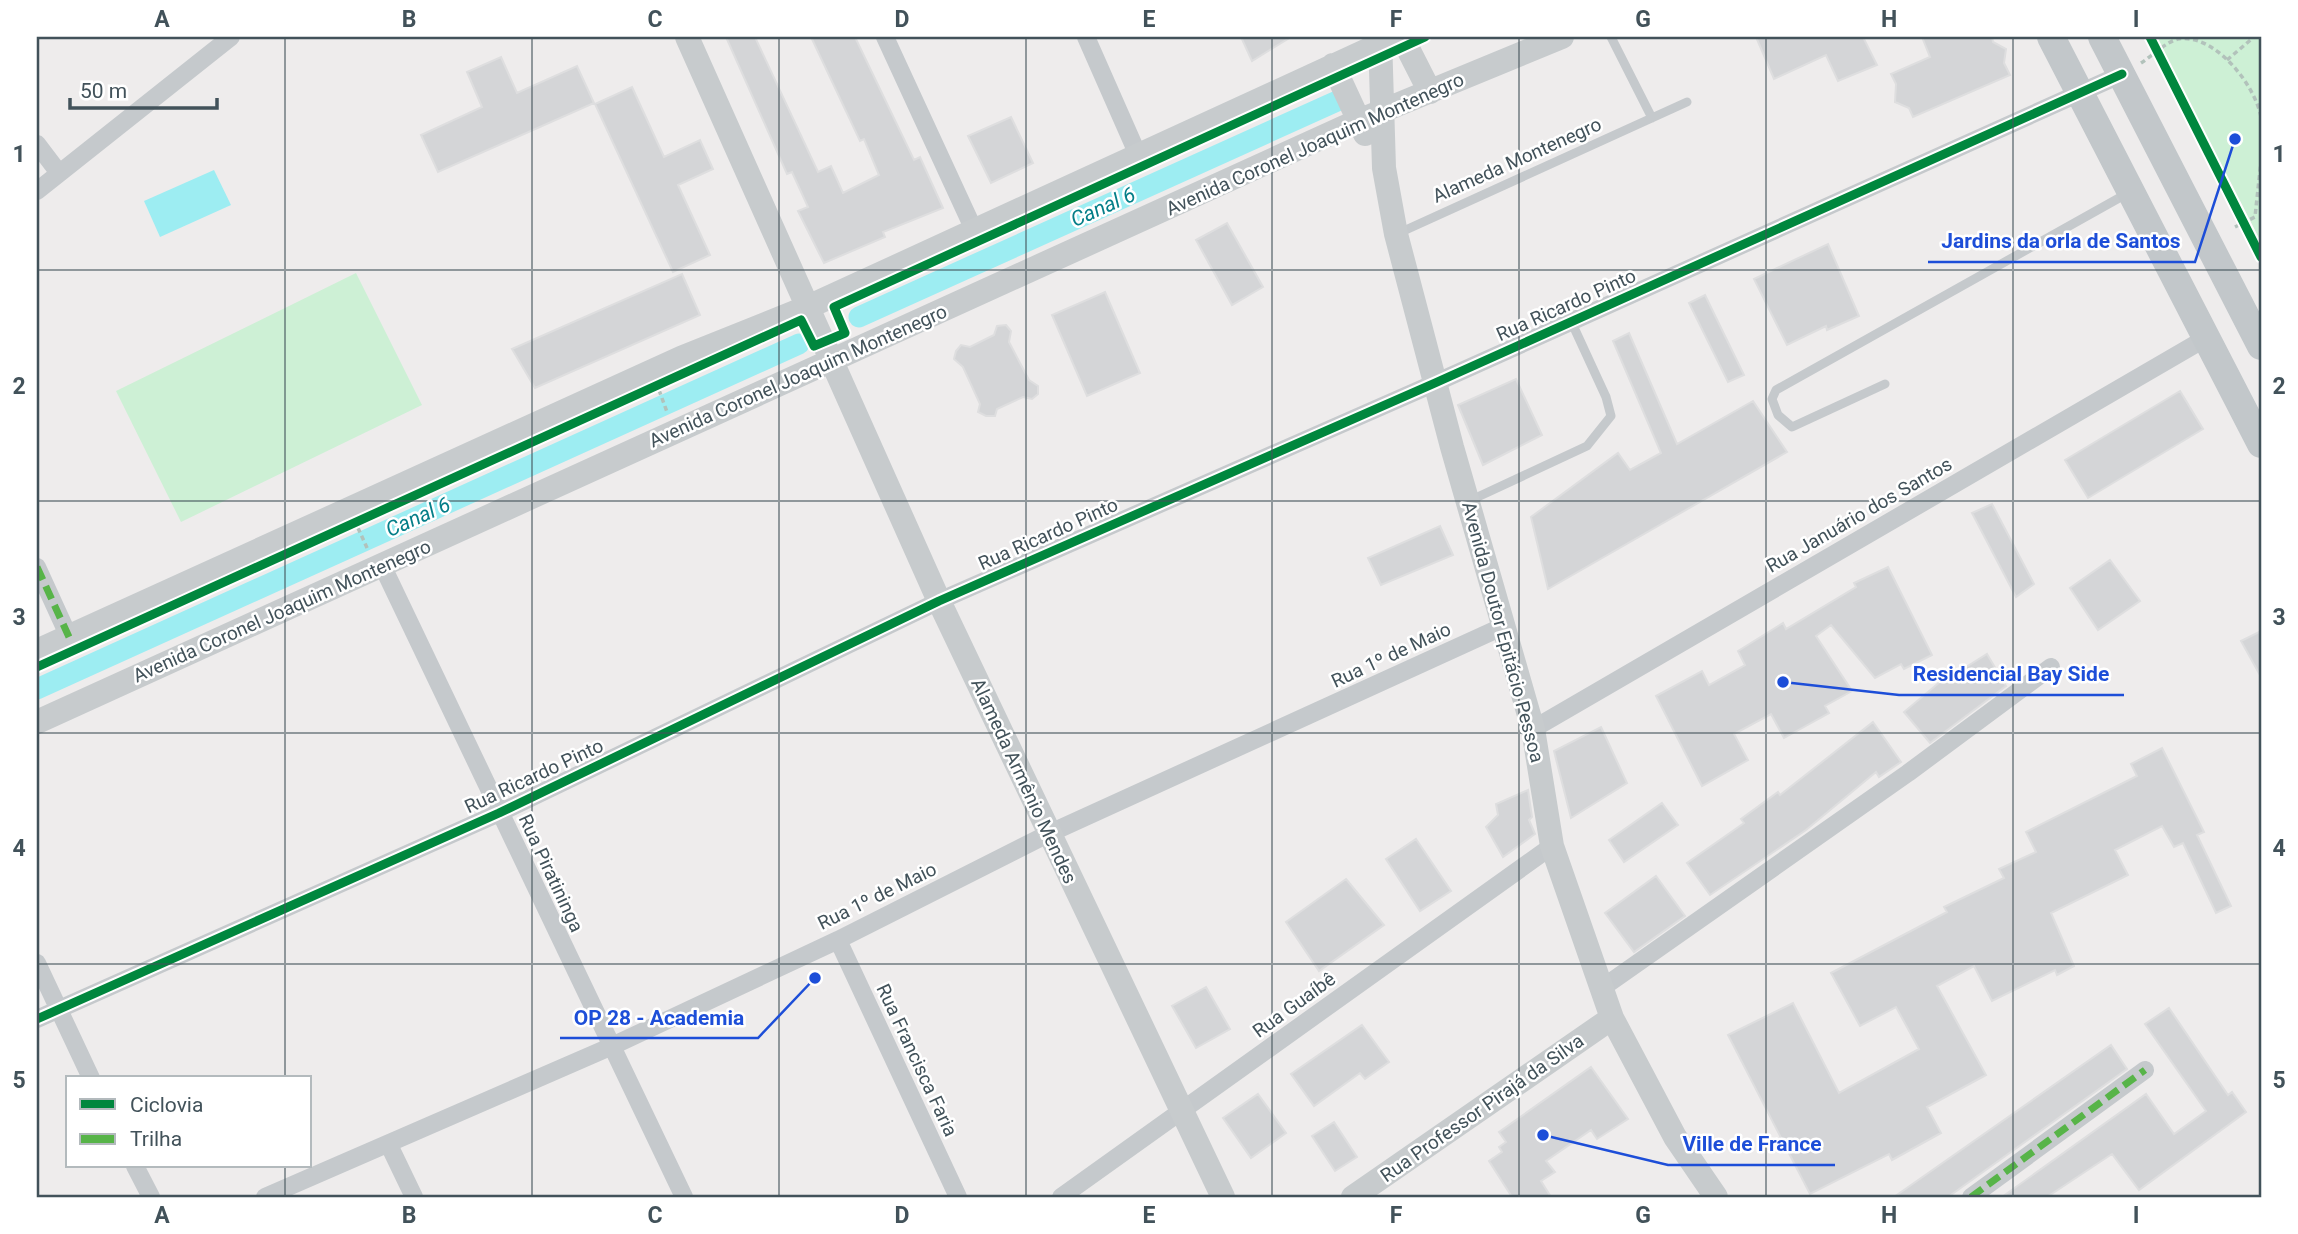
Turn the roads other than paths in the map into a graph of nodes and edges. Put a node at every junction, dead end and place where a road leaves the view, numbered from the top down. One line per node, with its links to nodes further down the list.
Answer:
1 (231, 37): 21 (street)
2 (687, 37): 26 (main road, Alameda Armênio Mendes)
3 (885, 37): 24 (street)
4 (1086, 37): 19 (street)
5 (1562, 37): 12 (main road, Avenida Coronel Joaquim Montenegro)
6 (1611, 37): 16 (lane)
7 (2051, 37): 13 (main road)
8 (2102, 37): 11 (main road)
9 (1391, 43): 10 (main road); 12 (main road); 15 (main road, Avenida Doutor Epitácio Pessoa)
10 (1344, 59): 17 (main road); 19 (main road)
11 (2122, 74): 13 (street, Rua Ricardo Pinto); 29 (main road)
12 (1430, 92): 15 (main road, Avenida Coronel Joaquim Montenegro)
13 (2078, 93): 23 (main road); 27 (street, Rua Ricardo Pinto)
14 (1687, 102): 16 (lane, Alameda Montenegro)
15 (1381, 112): 17 (main road, Avenida Coronel Joaquim Montenegro); 20 (main road, Avenida Doutor Epitácio Pessoa)
16 (1652, 118): 25 (lane, Alameda Montenegro)
17 (1358, 121): 20 (main road); 30 (main road, Avenida Coronel Joaquim Montenegro)
18 (37, 144): 21 (street)
19 (1138, 155): 24 (main road)
20 (1384, 168): 25 (main road, Avenida Doutor Epitácio Pessoa)
21 (59, 173): 22 (street)
22 (37, 191)
23 (2130, 192): 28 (main road); 32 (lane)
24 (974, 230): 26 (main road)
25 (1396, 234): 31 (main road, Avenida Doutor Epitácio Pessoa)
26 (811, 312): 30 (main road, Alameda Armênio Mendes); 39 (main road)
27 (1572, 321): 31 (street, Rua Ricardo Pinto); 34 (lane)
28 (2206, 338): 33 (main road); 43 (street, Rua Januário dos Santos)
29 (2261, 346)
30 (828, 351): 36 (main road, Avenida Coronel Joaquim Montenegro); 37 (main road, Alameda Armênio Mendes)
31 (1435, 383): 34 (main road, Avenida Doutor Epitácio Pessoa); 37 (street, Rua Ricardo Pinto)
32 (1885, 384)
33 (2261, 444)
34 (1468, 501): 38 (main road, Avenida Doutor Epitácio Pessoa)
35 (37, 567): 39 (street)
36 (379, 567): 42 (main road, Avenida Coronel Joaquim Montenegro); 44 (street, Rua Piratininga)
37 (939, 601): 44 (street, Rua Ricardo Pinto); 45 (main road, Alameda Armênio Mendes)
38 (1504, 626): 43 (main road, Avenida Doutor Epitácio Pessoa); 45 (street, Rua 1º de Maio)
39 (69, 637): 40 (main road)
40 (37, 651)
41 (2051, 667): 49 (street)
42 (37, 722)
43 (1533, 729): 46 (main road, Avenida Doutor Epitácio Pessoa)
44 (499, 813): 50 (street, Rua Ricardo Pinto); 53 (street, Rua Piratininga)
45 (1048, 834): 47 (street, Rua 1º de Maio); 56 (main road, Alameda Armênio Mendes)
46 (1552, 846): 49 (main road, Avenida Doutor Epitácio Pessoa); 56 (street, Rua Guaíbê)
47 (838, 940): 53 (street, Rua 1º de Maio); 63 (street, Rua Francisca Faria)
48 (37, 963): 50 (street)
49 (1602, 988): 51 (main road, Avenida Doutor Epitácio Pessoa)
50 (57, 1010): 52 (street, Rua Ricardo Pinto); 55 (street)
51 (1612, 1018): 66 (main road, Rua Professor Pirajá da Silva); 67 (main road, Avenida Doutor Epitácio Pessoa)
52 (37, 1019)
53 (610, 1047): 57 (street, Rua 1º de Maio); 62 (street, Rua Piratininga)
54 (2146, 1070): 68 (street)
55 (90, 1076)
56 (1182, 1111): 64 (street, Rua Guaíbê); 65 (main road, Alameda Armênio Mendes)
57 (389, 1144): 60 (street, Rua 1º de Maio); 61 (street)
58 (136, 1168): 59 (street)
59 (151, 1197)
60 (265, 1197)
61 (414, 1197)
62 (684, 1197)
63 (958, 1197)
64 (1061, 1197)
65 (1223, 1197)
66 (1353, 1197)
67 (1716, 1197)
68 (1971, 1197)

